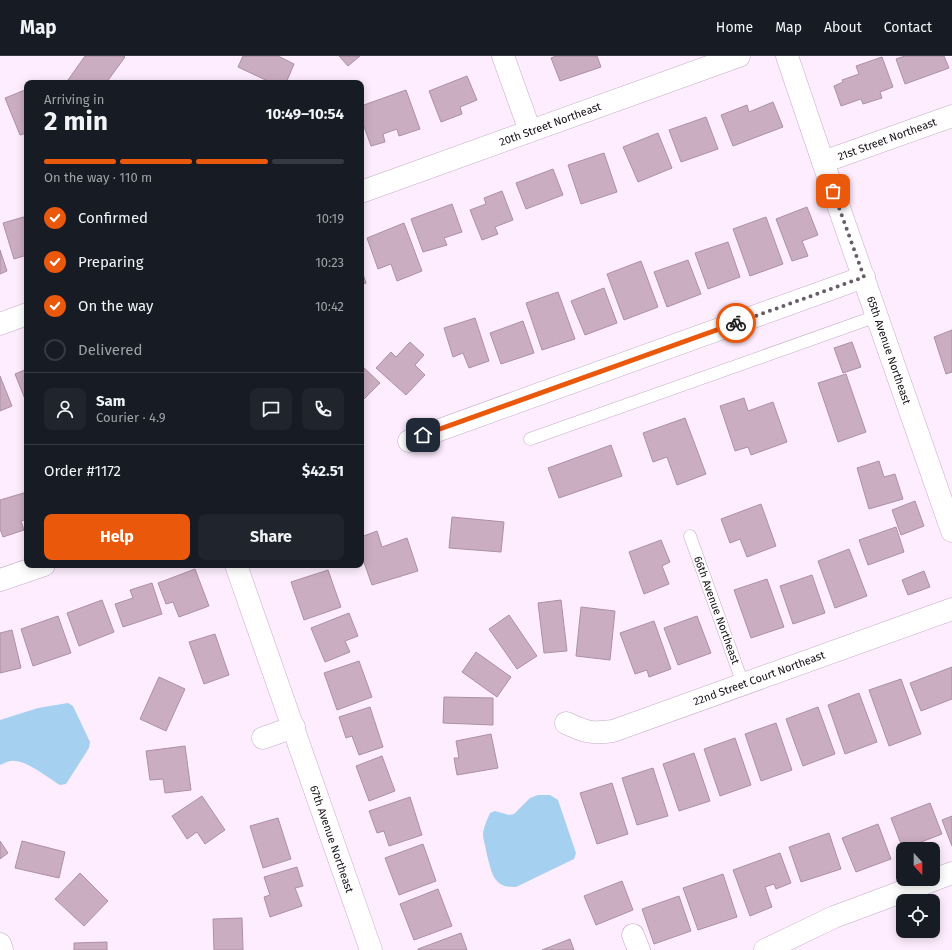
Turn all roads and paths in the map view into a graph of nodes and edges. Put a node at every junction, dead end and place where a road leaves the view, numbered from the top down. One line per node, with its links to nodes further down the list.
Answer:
1 (503, 56): 5 (street)
2 (739, 56): 5 (street, 20th Street Northeast)
3 (787, 56): 6 (street, 65th Avenue Northeast)
4 (952, 116): 6 (street, 21st Street Northeast)
5 (530, 131): 7 (street, 20th Street Northeast)
6 (823, 162): 8 (street, 65th Avenue Northeast)
7 (364, 191)
8 (864, 277): 10 (street, 65th Avenue Northeast); 12 (street)
9 (24, 315): 11 (street)
10 (877, 316): 13 (lane); 14 (street, 65th Avenue Northeast)
11 (0, 324)
12 (409, 440)
13 (530, 440)
14 (952, 531)
15 (690, 536): 20 (lane, 66th Avenue Northeast)
16 (35, 568): 18 (street)
17 (237, 568): 22 (street, 67th Avenue Northeast)
18 (0, 580)
19 (952, 609): 20 (street, 22nd Street Court Northeast)
20 (743, 684): 21 (street, 22nd Street Court Northeast)
21 (566, 723)
22 (294, 727): 23 (street); 27 (street, 67th Avenue Northeast)
23 (263, 738)
24 (952, 873): 28 (street)
25 (0, 944): 26 (street)
26 (2, 950)
27 (371, 950)
28 (765, 950)

